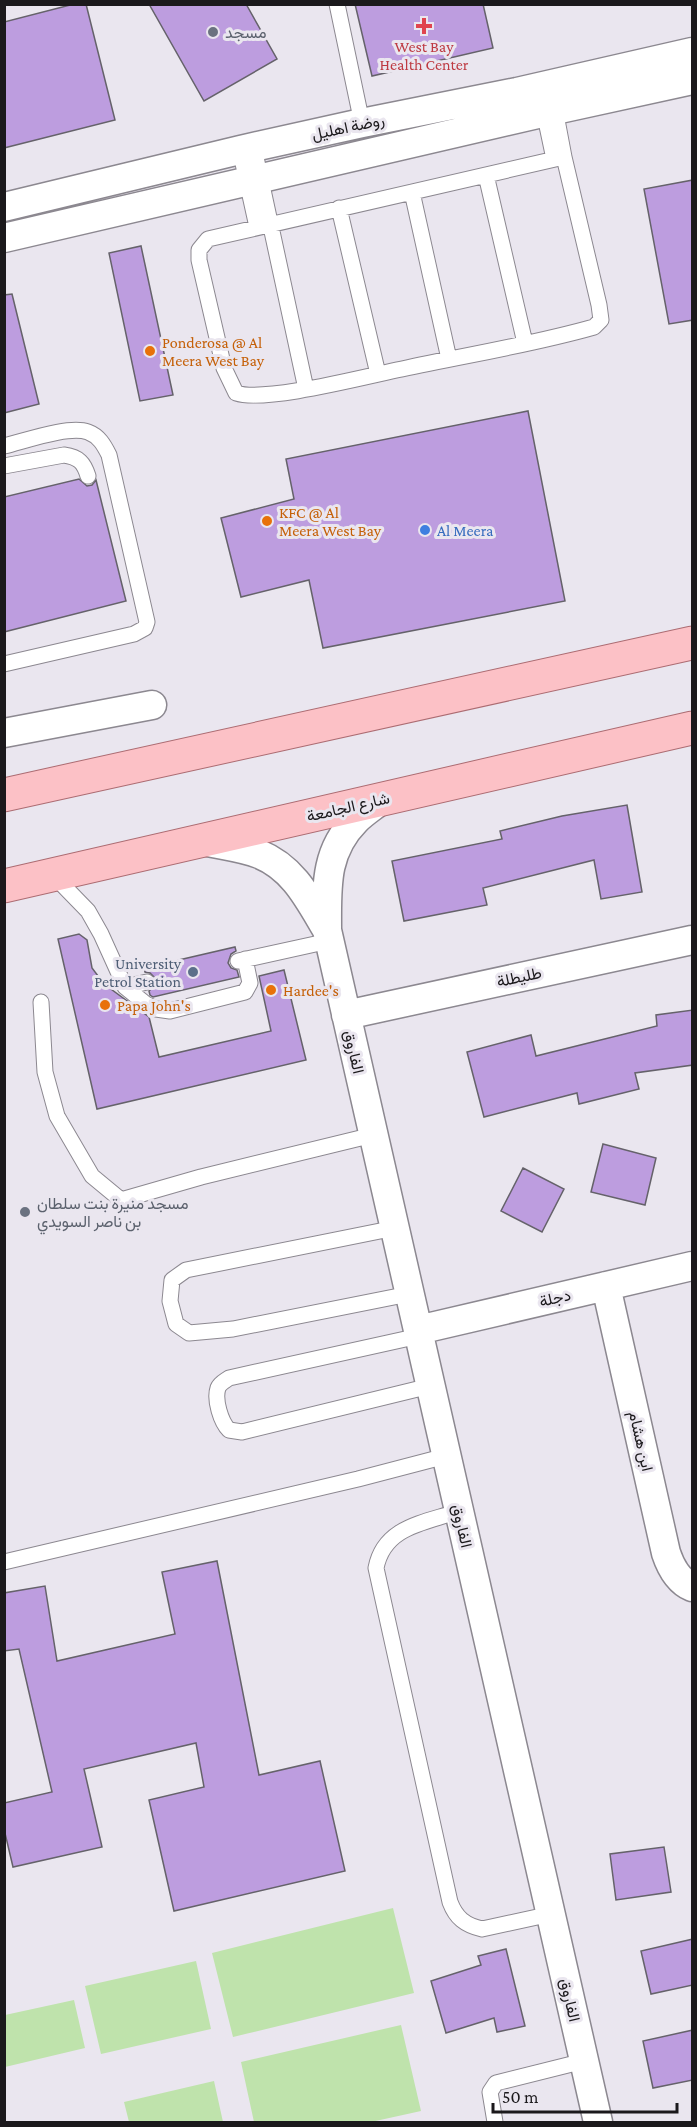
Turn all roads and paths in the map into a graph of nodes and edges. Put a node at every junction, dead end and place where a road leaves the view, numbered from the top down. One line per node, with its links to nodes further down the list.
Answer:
1 (337, 4): 5 (lane)
2 (693, 52): 4 (street, روضة اهليل)
3 (693, 80): 4 (street)
4 (547, 98): 5 (street, روضة اهليل); 7 (lane); 9 (street)
5 (362, 123): 6 (street, روضة اهليل)
6 (247, 149): 9 (lane); 11 (street, روضة اهليل)
7 (559, 158): 8 (lane); 15 (lane)
8 (486, 175): 10 (lane); 15 (lane)
9 (254, 181): 13 (lane); 14 (street)
10 (412, 192): 12 (lane); 16 (lane)
11 (4, 207)
12 (339, 208): 13 (lane); 17 (lane)
13 (263, 226): 18 (lane); 18 (lane)
14 (4, 238)
15 (525, 343): 16 (lane)
16 (449, 359): 17 (lane)
17 (378, 374): 18 (lane)
18 (306, 388)
19 (4, 446): 23 (lane)
20 (4, 466): 21 (lane)
21 (88, 476)
22 (693, 643): 27 (main road)
23 (4, 664)
24 (152, 705): 26 (street)
25 (693, 728): 28 (main road, شارع الجامعة)
26 (4, 733)
27 (4, 795)
28 (382, 799): 29 (main road, شارع الجامعة); 32 (street, الفاروق)
29 (200, 840): 30 (main road, شارع الجامعة); 32 (street, الفاروق)
30 (53, 875): 31 (main road, شارع الجامعة); 35 (lane)
31 (4, 886)
32 (328, 935): 35 (lane); 37 (street, الفاروق)
33 (693, 940): 37 (street, طليطلة)
34 (147, 982): 35 (lane)
35 (124, 987)
36 (41, 1002): 38 (lane)
37 (346, 1015): 38 (street, الفاروق)
38 (373, 1135): 39 (street, الفاروق)
39 (394, 1228): 42 (street, الفاروق); 42 (lane)
40 (693, 1266): 41 (street, دجلة)
41 (606, 1286): 43 (street, دجلة); 48 (street, ابن هشام)
42 (409, 1294): 43 (street, الفاروق)
43 (418, 1333): 44 (street, الفاروق); 44 (lane)
44 (430, 1386): 45 (street, الفاروق)
45 (446, 1456): 46 (street, الفاروق); 47 (lane)
46 (459, 1511): 49 (street, الفاروق); 49 (lane)
47 (4, 1562)
48 (693, 1587)
49 (551, 1914): 50 (street, الفاروق)
50 (584, 2061): 51 (lane); 52 (street, الفاروق)
51 (495, 2122)
52 (598, 2122)

